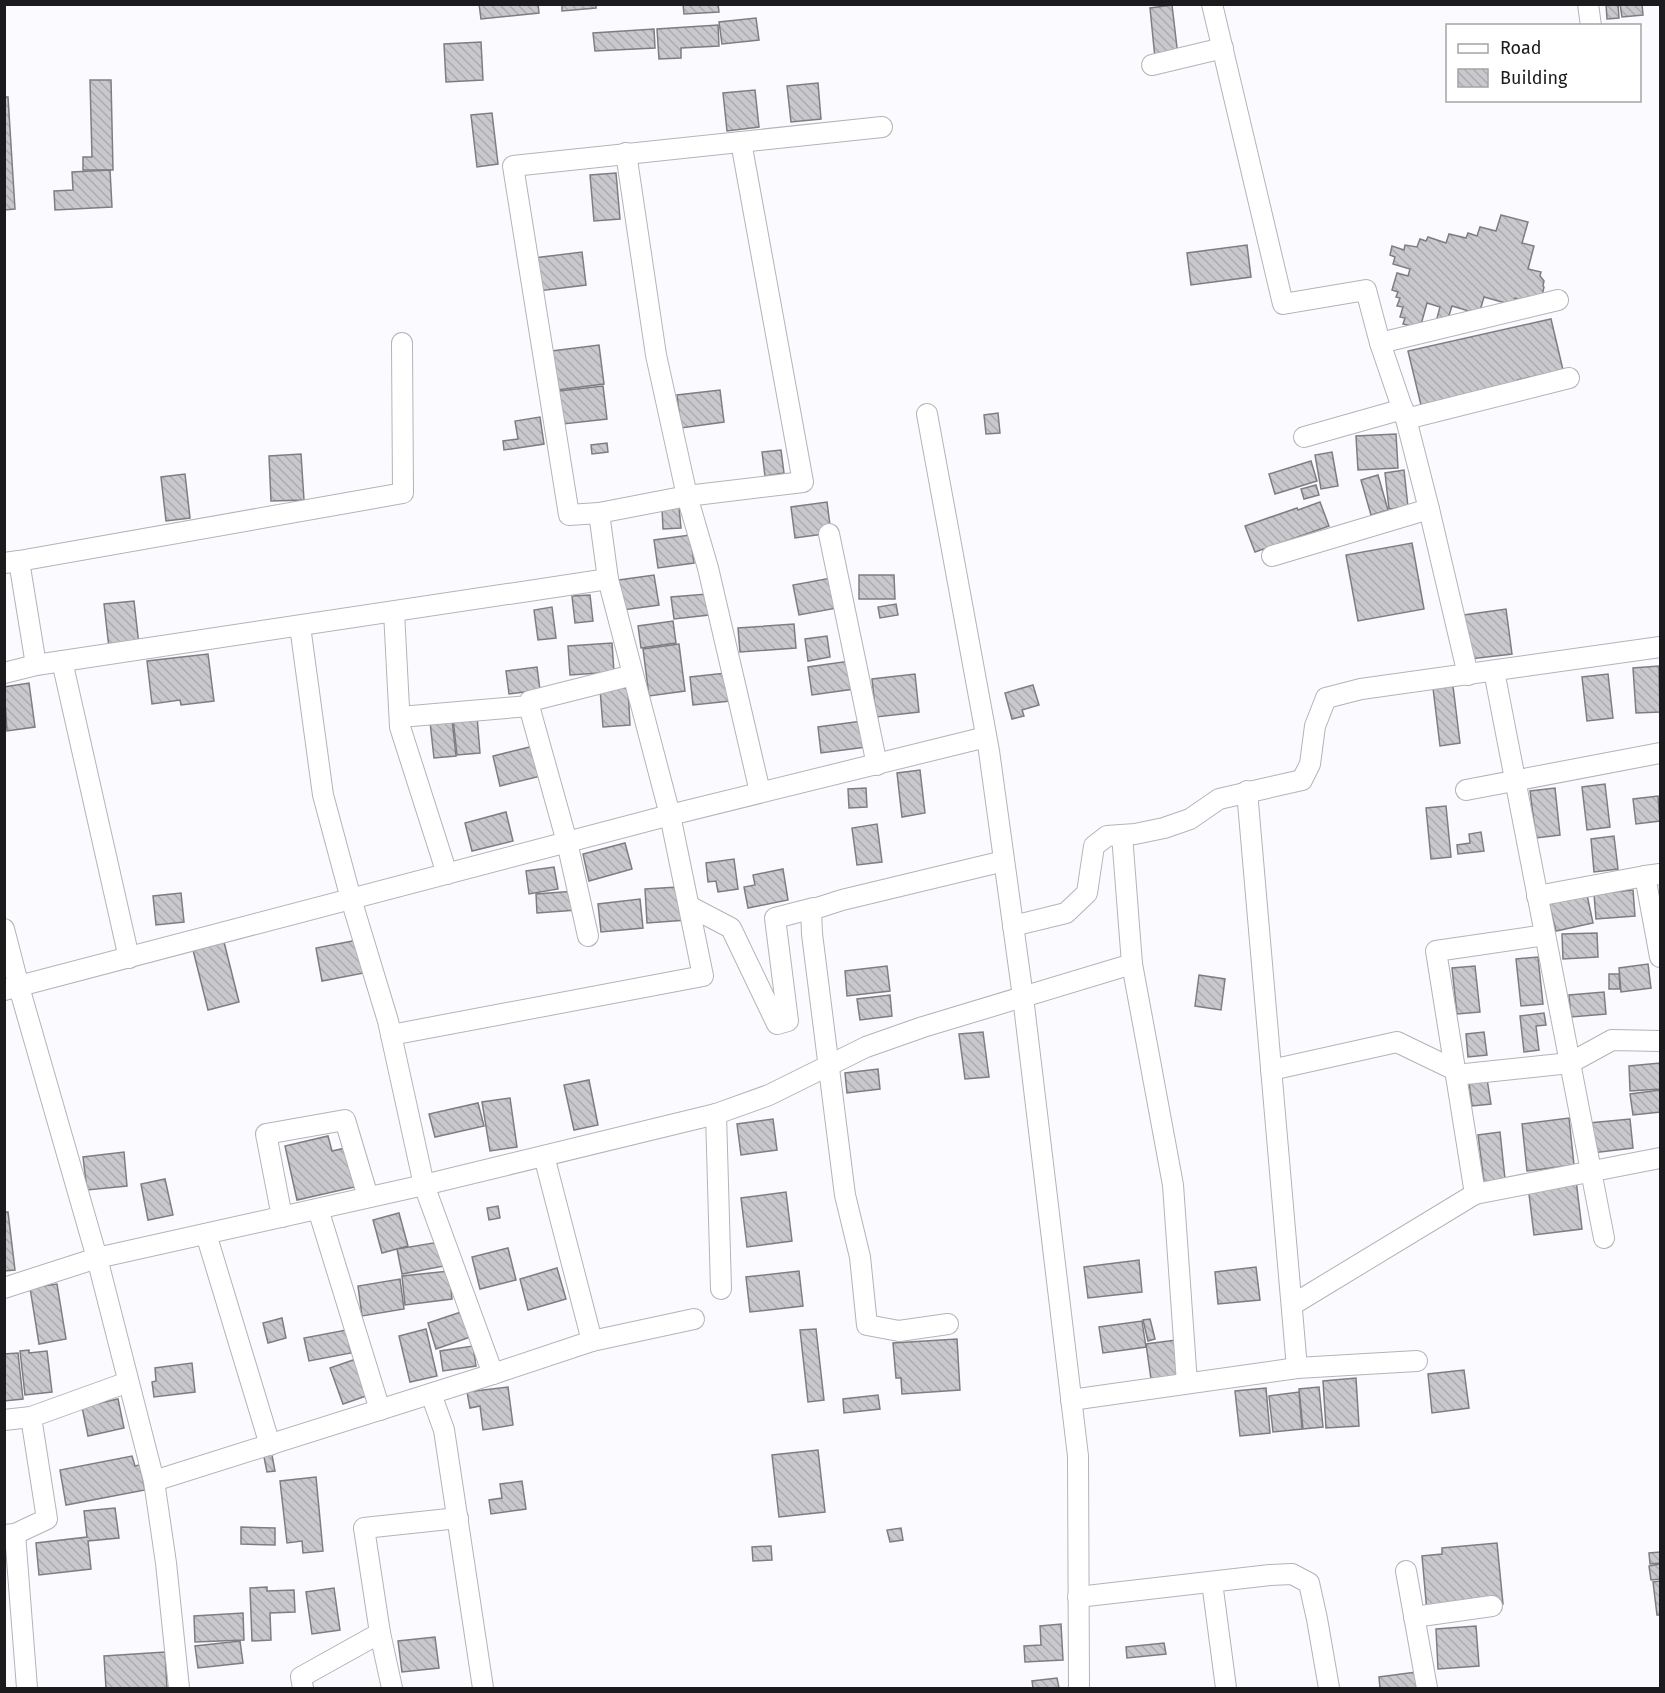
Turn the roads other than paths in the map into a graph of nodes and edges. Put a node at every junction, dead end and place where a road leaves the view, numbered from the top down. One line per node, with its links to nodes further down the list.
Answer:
1 (1212, 4): 4 (street)
2 (1588, 4): 3 (street)
3 (1591, 24)
4 (1223, 48): 5 (street); 11 (street)
5 (1152, 66)
6 (882, 127): 7 (street)
7 (741, 142): 8 (street); 16 (street)
8 (626, 153): 16 (street); 18 (street)
9 (1558, 300): 11 (street)
10 (402, 343): 21 (street)
11 (1380, 343): 14 (street)
12 (1569, 378): 14 (street)
13 (927, 414): 34 (street)
14 (1404, 414): 15 (street); 17 (street)
15 (1304, 437)
16 (687, 496): 18 (street); 40 (street)
17 (1429, 509): 20 (street); 31 (street)
18 (599, 513): 22 (street)
19 (829, 534): 36 (street)
20 (1272, 556)
21 (12, 562): 27 (street)
22 (608, 579): 23 (street); 30 (street)
23 (394, 612): 24 (street); 33 (street)
24 (300, 626): 26 (street); 48 (street)
25 (1660, 647): 28 (street)
26 (62, 661): 27 (street); 56 (street)
27 (36, 665): 29 (street)
28 (1494, 671): 31 (street); 37 (street)
29 (4, 673)
30 (633, 675): 32 (street); 41 (street)
31 (1468, 675): 39 (street)
32 (529, 706): 33 (street); 43 (street)
33 (400, 717): 45 (street)
34 (986, 737): 36 (street); 44 (street)
35 (1660, 753): 37 (street)
36 (877, 765): 40 (street)
37 (1514, 781): 38 (street); 47 (street)
38 (1466, 790)
39 (1247, 791): 42 (street); 64 (street)
40 (759, 792): 41 (street)
41 (670, 815): 43 (street); 49 (street)
42 (1122, 835): 51 (street); 57 (street)
43 (567, 842): 45 (street); 54 (street)
44 (1004, 861): 50 (street); 51 (street)
45 (447, 874): 48 (street)
46 (1653, 875): 47 (street); 55 (street)
47 (1537, 896): 53 (street)
48 (351, 899): 56 (street); 60 (street)
49 (689, 906): 50 (street); 60 (street)
50 (814, 908): 63 (street)
51 (1013, 926): 59 (street)
52 (4, 929): 58 (street)
53 (1545, 935): 62 (street); 65 (street)
54 (588, 936)
55 (1660, 957)
56 (129, 958): 58 (street)
57 (1131, 964): 59 (street); 88 (street)
58 (12, 989): 77 (street)
59 (1023, 997): 63 (street); 90 (street)
60 (390, 1035): 70 (street)
61 (1660, 1041): 62 (street)
62 (1570, 1063): 65 (street); 69 (street)
63 (828, 1066): 66 (street); 82 (street)
64 (1271, 1070): 65 (street); 80 (street)
65 (1455, 1073): 71 (street)
66 (716, 1114): 67 (street); 79 (street)
67 (544, 1156): 70 (street); 83 (street)
68 (1660, 1158): 69 (street)
69 (1591, 1171): 71 (street); 76 (street)
70 (424, 1185): 72 (street); 86 (street)
71 (1475, 1194): 80 (street)
72 (368, 1197): 73 (street); 74 (street)
73 (318, 1209): 74 (street); 91 (street)
74 (282, 1217): 75 (street)
75 (206, 1234): 77 (street); 94 (street)
76 (1604, 1238)
77 (97, 1258): 78 (street); 87 (street)
78 (4, 1288)
79 (721, 1289)
80 (1292, 1305): 85 (street)
81 (694, 1319): 83 (street)
82 (948, 1324)
83 (592, 1341): 86 (street)
84 (1417, 1361): 85 (street)
85 (1297, 1368): 88 (street)
86 (493, 1374): 89 (street)
87 (128, 1382): 92 (street); 95 (street)
88 (1187, 1383): 90 (street)
89 (431, 1394): 91 (street); 96 (street)
90 (1071, 1400): 100 (street)
91 (380, 1410): 94 (street)
92 (31, 1417): 93 (street); 97 (street)
93 (4, 1420)
94 (270, 1445): 95 (street)
95 (154, 1481): 105 (street)
96 (458, 1518): 103 (street); 108 (street)
97 (10, 1534): 104 (street)
98 (1406, 1571): 102 (street)
99 (1212, 1582): 100 (street); 110 (street); 111 (street)
100 (1078, 1597): 109 (street)
101 (1492, 1606): 102 (street)
102 (1414, 1617): 112 (street)
103 (380, 1633): 106 (street); 107 (street)
104 (27, 1689)
105 (178, 1689)
106 (303, 1689)
107 (392, 1689)
108 (483, 1689)
109 (1078, 1689)
110 (1226, 1689)
111 (1329, 1689)
112 (1427, 1689)

